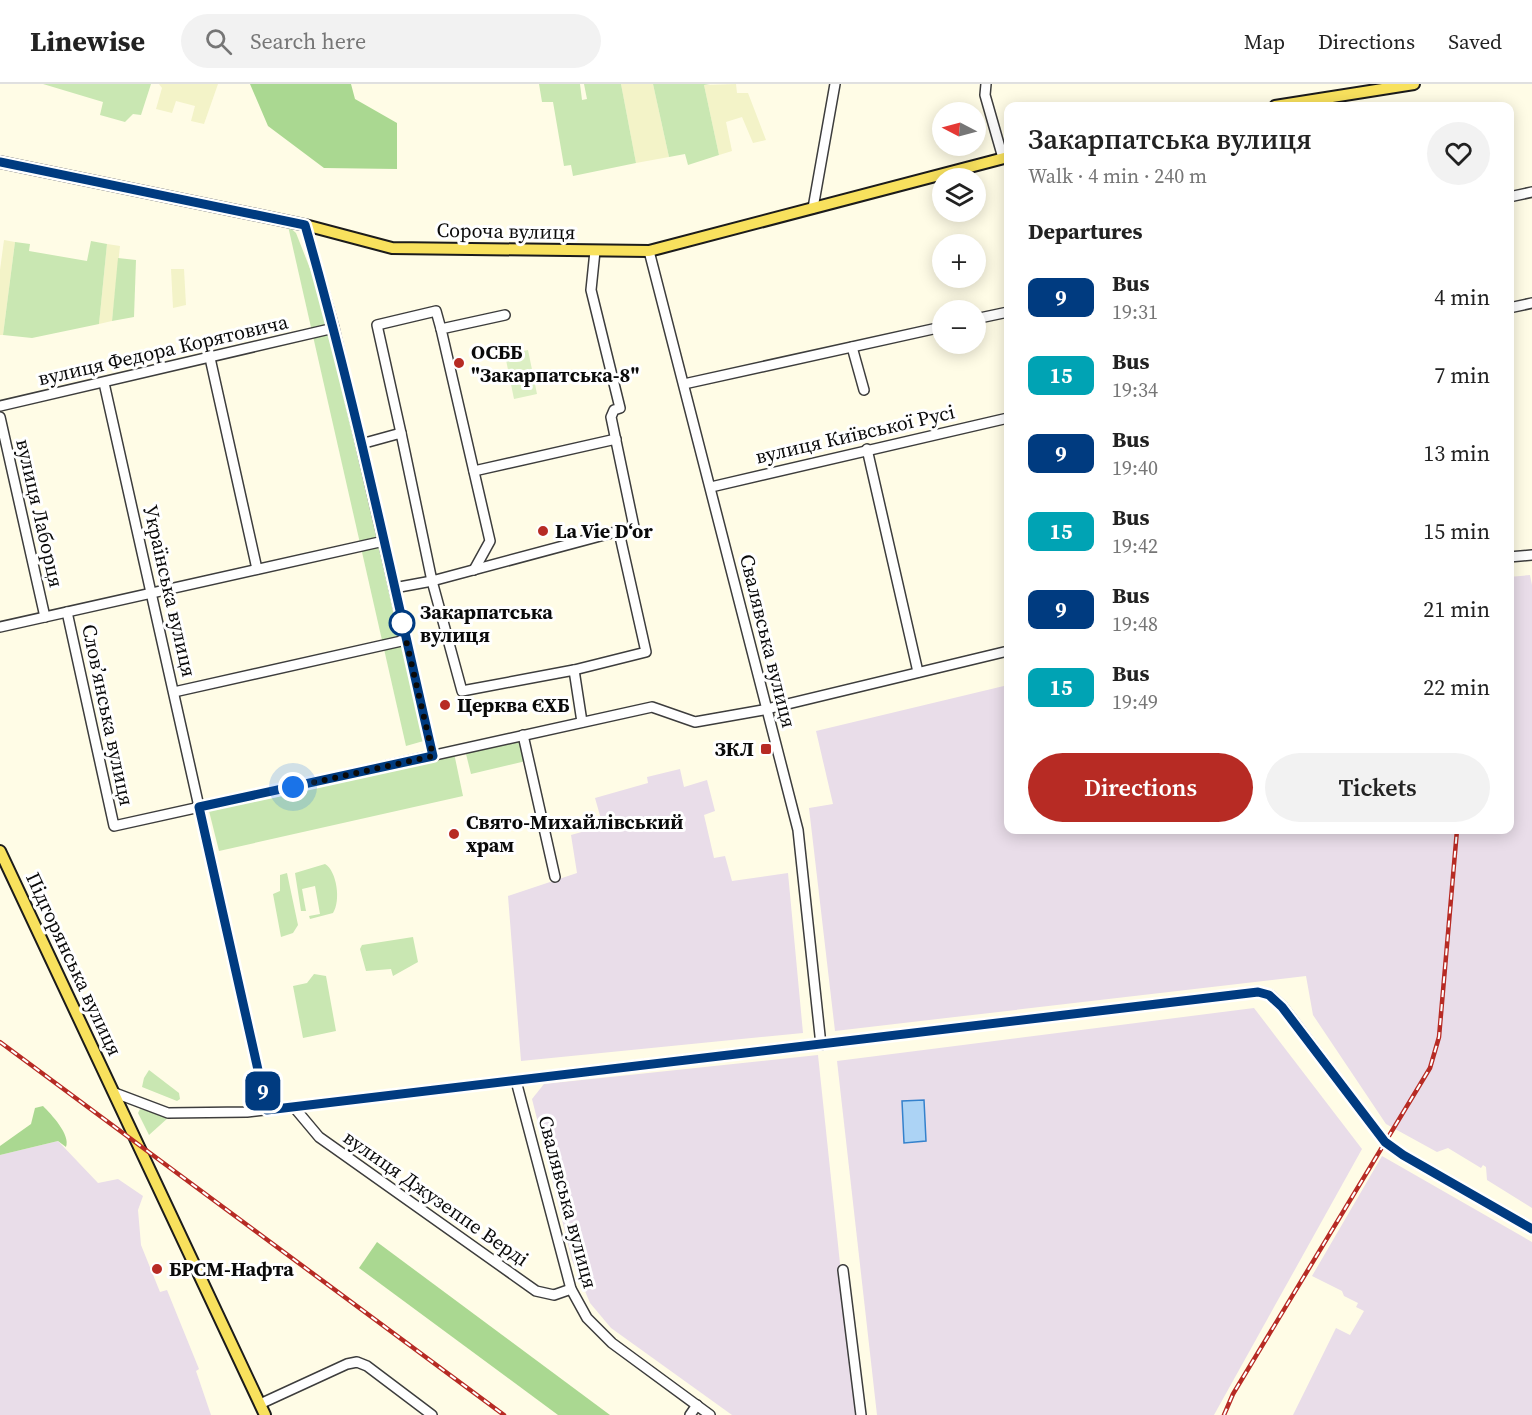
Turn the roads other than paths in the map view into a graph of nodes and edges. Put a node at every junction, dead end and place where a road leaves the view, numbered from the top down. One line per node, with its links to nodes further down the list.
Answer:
1 (835, 84): 10 (street)
2 (986, 84): 5 (street)
3 (1414, 84): 4 (main road)
4 (1300, 102)
5 (1004, 154)
6 (1004, 157): 10 (main road, Сороча вулиця)
7 (0, 162): 11 (main road, Сороча вулиця)
8 (1532, 192): 9 (street)
9 (1514, 196)
10 (813, 208): 13 (main road, Сороча вулиця)
11 (305, 225): 12 (main road, Сороча вулиця); 19 (street)
12 (595, 250): 13 (main road, Сороча вулиця); 31 (street)
13 (649, 251): 25 (street, Свалявська вулиця)
14 (1532, 303): 15 (street)
15 (1514, 307)
16 (1004, 313): 18 (street)
17 (505, 315): 20 (street)
18 (986, 317)
19 (334, 328): 23 (street, вулиця Федора Корятовича); 32 (street)
20 (441, 329): 30 (street); 34 (street)
21 (932, 329): 22 (street)
22 (852, 347): 25 (street); 26 (street)
23 (210, 357): 24 (street, вулиця Федора Корятовича); 40 (street)
24 (104, 383): 27 (street, вулиця Федора Корятовича); 44 (street, Українська вулиця)
25 (684, 384): 35 (street, Свалявська вулиця)
26 (864, 390)
27 (0, 406)
28 (0, 417): 46 (street, вулиця Лаборця)
29 (1004, 419): 33 (street, вулиця Київської Русі)
30 (401, 433): 32 (street); 42 (street)
31 (616, 439): 34 (street); 36 (street)
32 (361, 444): 37 (street)
33 (867, 449): 35 (street, вулиця Київської Русі); 51 (street)
34 (474, 471): 41 (street)
35 (711, 486): 53 (street, Свалявська вулиця)
36 (618, 532): 41 (street); 50 (street)
37 (384, 541): 40 (street); 43 (street)
38 (1532, 555): 39 (street)
39 (1514, 557)
40 (257, 568): 44 (street)
41 (474, 570): 42 (street)
42 (432, 581): 43 (street); 50 (street)
43 (394, 588): 48 (street)
44 (152, 593): 45 (street); 52 (street, Українська вулиця)
45 (68, 612): 46 (street); 57 (street, Словʼянська вулиця)
46 (45, 617): 47 (street)
47 (0, 627)
48 (406, 640): 52 (street); 56 (street)
49 (1004, 652): 51 (street)
50 (574, 670): 54 (street)
51 (918, 672): 53 (street)
52 (174, 692): 57 (street, Українська вулиця)
53 (767, 709): 54 (street); 60 (street, Свалявська вулиця)
54 (582, 722): 55 (street)
55 (523, 735): 56 (street); 59 (street)
56 (433, 756): 57 (street)
57 (199, 807): 64 (street)
58 (0, 851): 62 (main road, Підгорянська вулиця)
59 (555, 877)
60 (821, 1045): 61 (street); 65 (street)
61 (516, 1081): 63 (street); 67 (street, Свалявська вулиця)
62 (115, 1093): 64 (street); 68 (main road, Підгорянська вулиця)
63 (293, 1106): 64 (street); 67 (street, вулиця Джузеппе Верді)
64 (267, 1110)
65 (1532, 1229)
66 (843, 1270): 74 (street)
67 (571, 1289): 69 (street, Свалявська вулиця)
68 (260, 1404): 70 (main road, Підгорянська вулиця); 71 (street)
69 (697, 1405): 72 (street); 73 (street, Свалявська вулиця)
70 (266, 1415)
71 (432, 1415)
72 (690, 1415)
73 (710, 1415)
74 (861, 1415)

